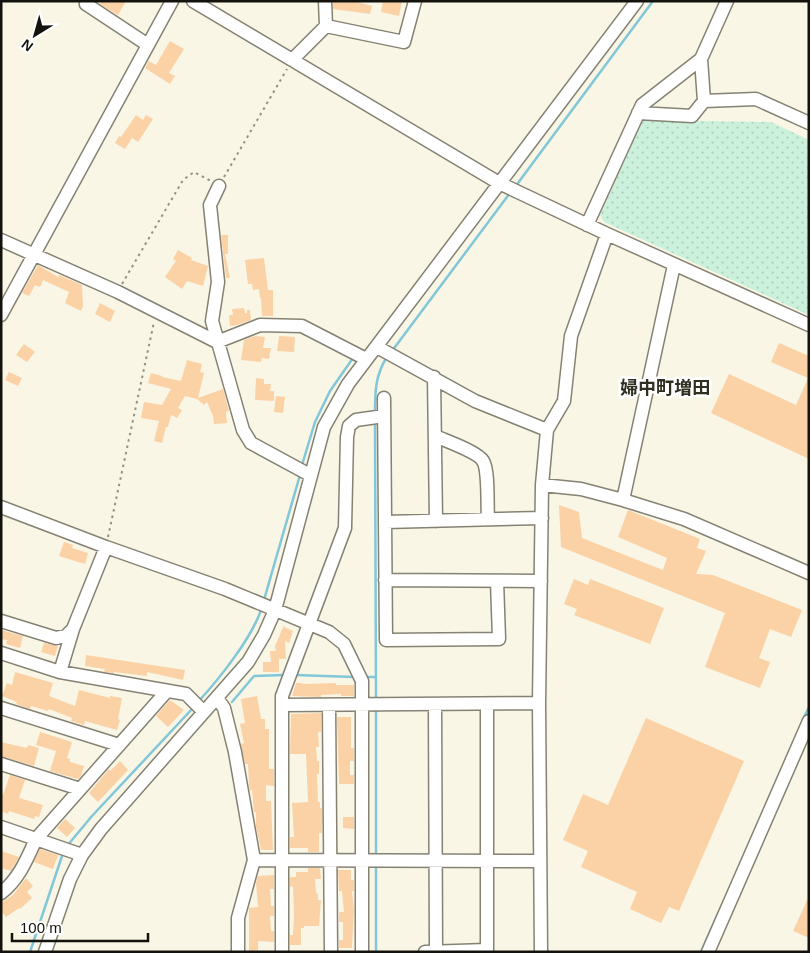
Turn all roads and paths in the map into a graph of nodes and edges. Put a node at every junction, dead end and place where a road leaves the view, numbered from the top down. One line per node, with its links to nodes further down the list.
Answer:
1 (87, 1): 9 (street)
2 (172, 1): 9 (street)
3 (193, 1): 11 (street)
4 (325, 1): 8 (street)
5 (415, 1): 8 (street)
6 (637, 1): 15 (street)
7 (728, 1): 10 (street)
8 (326, 26): 11 (street)
9 (148, 45): 20 (street)
10 (701, 59): 12 (street); 13 (street)
11 (292, 60): 15 (street); 16 (path)
12 (704, 101): 13 (street); 14 (street)
13 (638, 112): 17 (street)
14 (809, 123)
15 (499, 183): 17 (street); 27 (street)
16 (219, 186): 22 (path); 26 (street)
17 (587, 225): 18 (street)
18 (607, 234): 21 (street); 32 (street)
19 (1, 240): 20 (street)
20 (35, 255): 22 (street); 24 (street)
21 (674, 265): 25 (street); 36 (street)
22 (118, 292): 23 (street)
23 (157, 312): 26 (street); 42 (path)
24 (1, 315)
25 (809, 325)
26 (217, 342): 28 (street); 34 (street)
27 (377, 347): 28 (street); 29 (street)
28 (366, 359): 34 (street)
29 (434, 377): 32 (street); 33 (street)
30 (384, 398): 31 (street)
31 (384, 416): 41 (street); 49 (street)
32 (547, 430): 35 (street)
33 (435, 436): 39 (street); 40 (street)
34 (310, 475): 47 (street)
35 (542, 485): 36 (street); 38 (street)
36 (623, 500): 43 (street)
37 (1, 507): 42 (street)
38 (542, 518): 39 (street); 46 (street)
39 (488, 519): 40 (street)
40 (436, 521): 41 (street)
41 (385, 522): 44 (street)
42 (106, 547): 47 (street); 50 (street)
43 (809, 573)
44 (385, 580): 45 (street); 45 (street)
45 (497, 581): 46 (street)
46 (541, 581): 55 (street)
47 (275, 610): 49 (street); 54 (street)
48 (1, 621): 50 (street)
49 (309, 622): 58 (street); 60 (street)
50 (73, 629): 52 (street)
51 (1, 653): 52 (street)
52 (60, 672): 53 (street)
53 (167, 691): 62 (street); 64 (street)
54 (216, 698): 62 (street); 70 (street)
55 (539, 703): 57 (street); 76 (street)
56 (435, 704): 57 (street); 60 (street); 74 (street)
57 (487, 704): 75 (street)
58 (282, 705): 59 (street); 71 (street)
59 (329, 705): 60 (street); 72 (street)
60 (363, 705): 73 (street)
61 (1, 708): 64 (street)
62 (204, 712): 69 (street)
63 (809, 721): 86 (street)
64 (119, 745): 66 (street)
65 (1, 764): 66 (street)
66 (80, 789): 68 (street)
67 (1, 827): 68 (street)
68 (36, 839): 69 (street); 77 (street)
69 (82, 855): 78 (street)
70 (254, 860): 71 (street); 79 (street)
71 (282, 860): 72 (street); 80 (street)
72 (330, 860): 73 (street); 81 (street)
73 (362, 860): 74 (street); 82 (street)
74 (435, 860): 75 (street); 84 (street)
75 (488, 861): 76 (street); 84 (street)
76 (540, 861): 85 (street)
77 (4, 887)
78 (45, 952)
79 (238, 952)
80 (282, 952)
81 (331, 952)
82 (362, 952)
83 (425, 952): 84 (street)
84 (436, 952)
85 (541, 952)
86 (708, 952)

